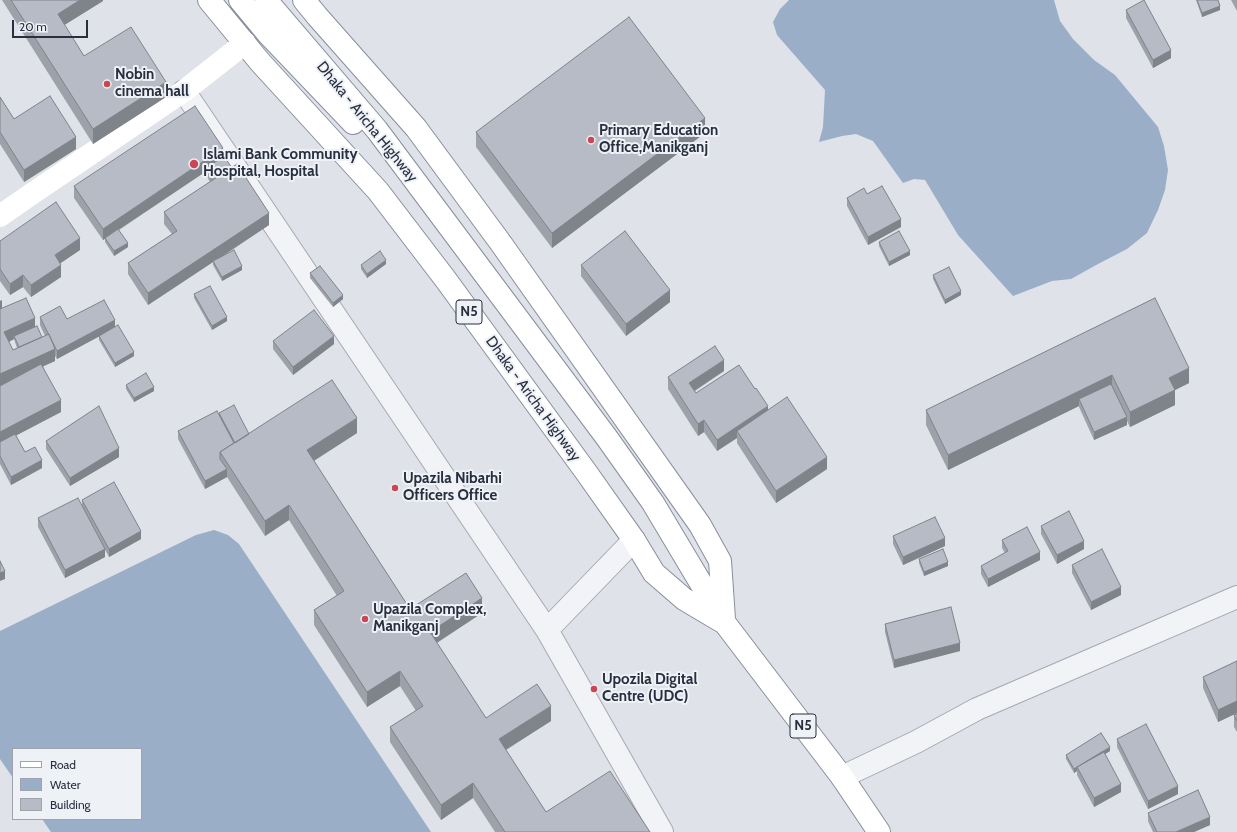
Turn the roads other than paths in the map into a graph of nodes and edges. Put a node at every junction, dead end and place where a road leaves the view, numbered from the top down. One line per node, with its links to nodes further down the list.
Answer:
1 (209, 0): 5 (main road, Dhaka - Aricha Highway / N5)
2 (240, 0): 7 (main road, N5)
3 (266, 0): 7 (main road, Dhaka - Aricha Highway / N5)
4 (304, 0): 11 (main road, Dhaka - Aricha Highway)
5 (245, 43): 6 (main road); 9 (main road, Dhaka - Aricha Highway / N5)
6 (184, 91): 8 (main road); 12 (street)
7 (419, 186): 11 (main road, Dhaka - Aricha Highway / N5)
8 (0, 216)
9 (634, 540): 11 (main road, Dhaka - Aricha Highway / N5); 12 (street)
10 (1237, 597): 13 (street)
11 (724, 622): 13 (main road, Dhaka - Aricha Highway / N5)
12 (547, 630): 14 (street)
13 (842, 777): 15 (main road, Dhaka - Aricha Highway / N5)
14 (662, 832)
15 (879, 832)

